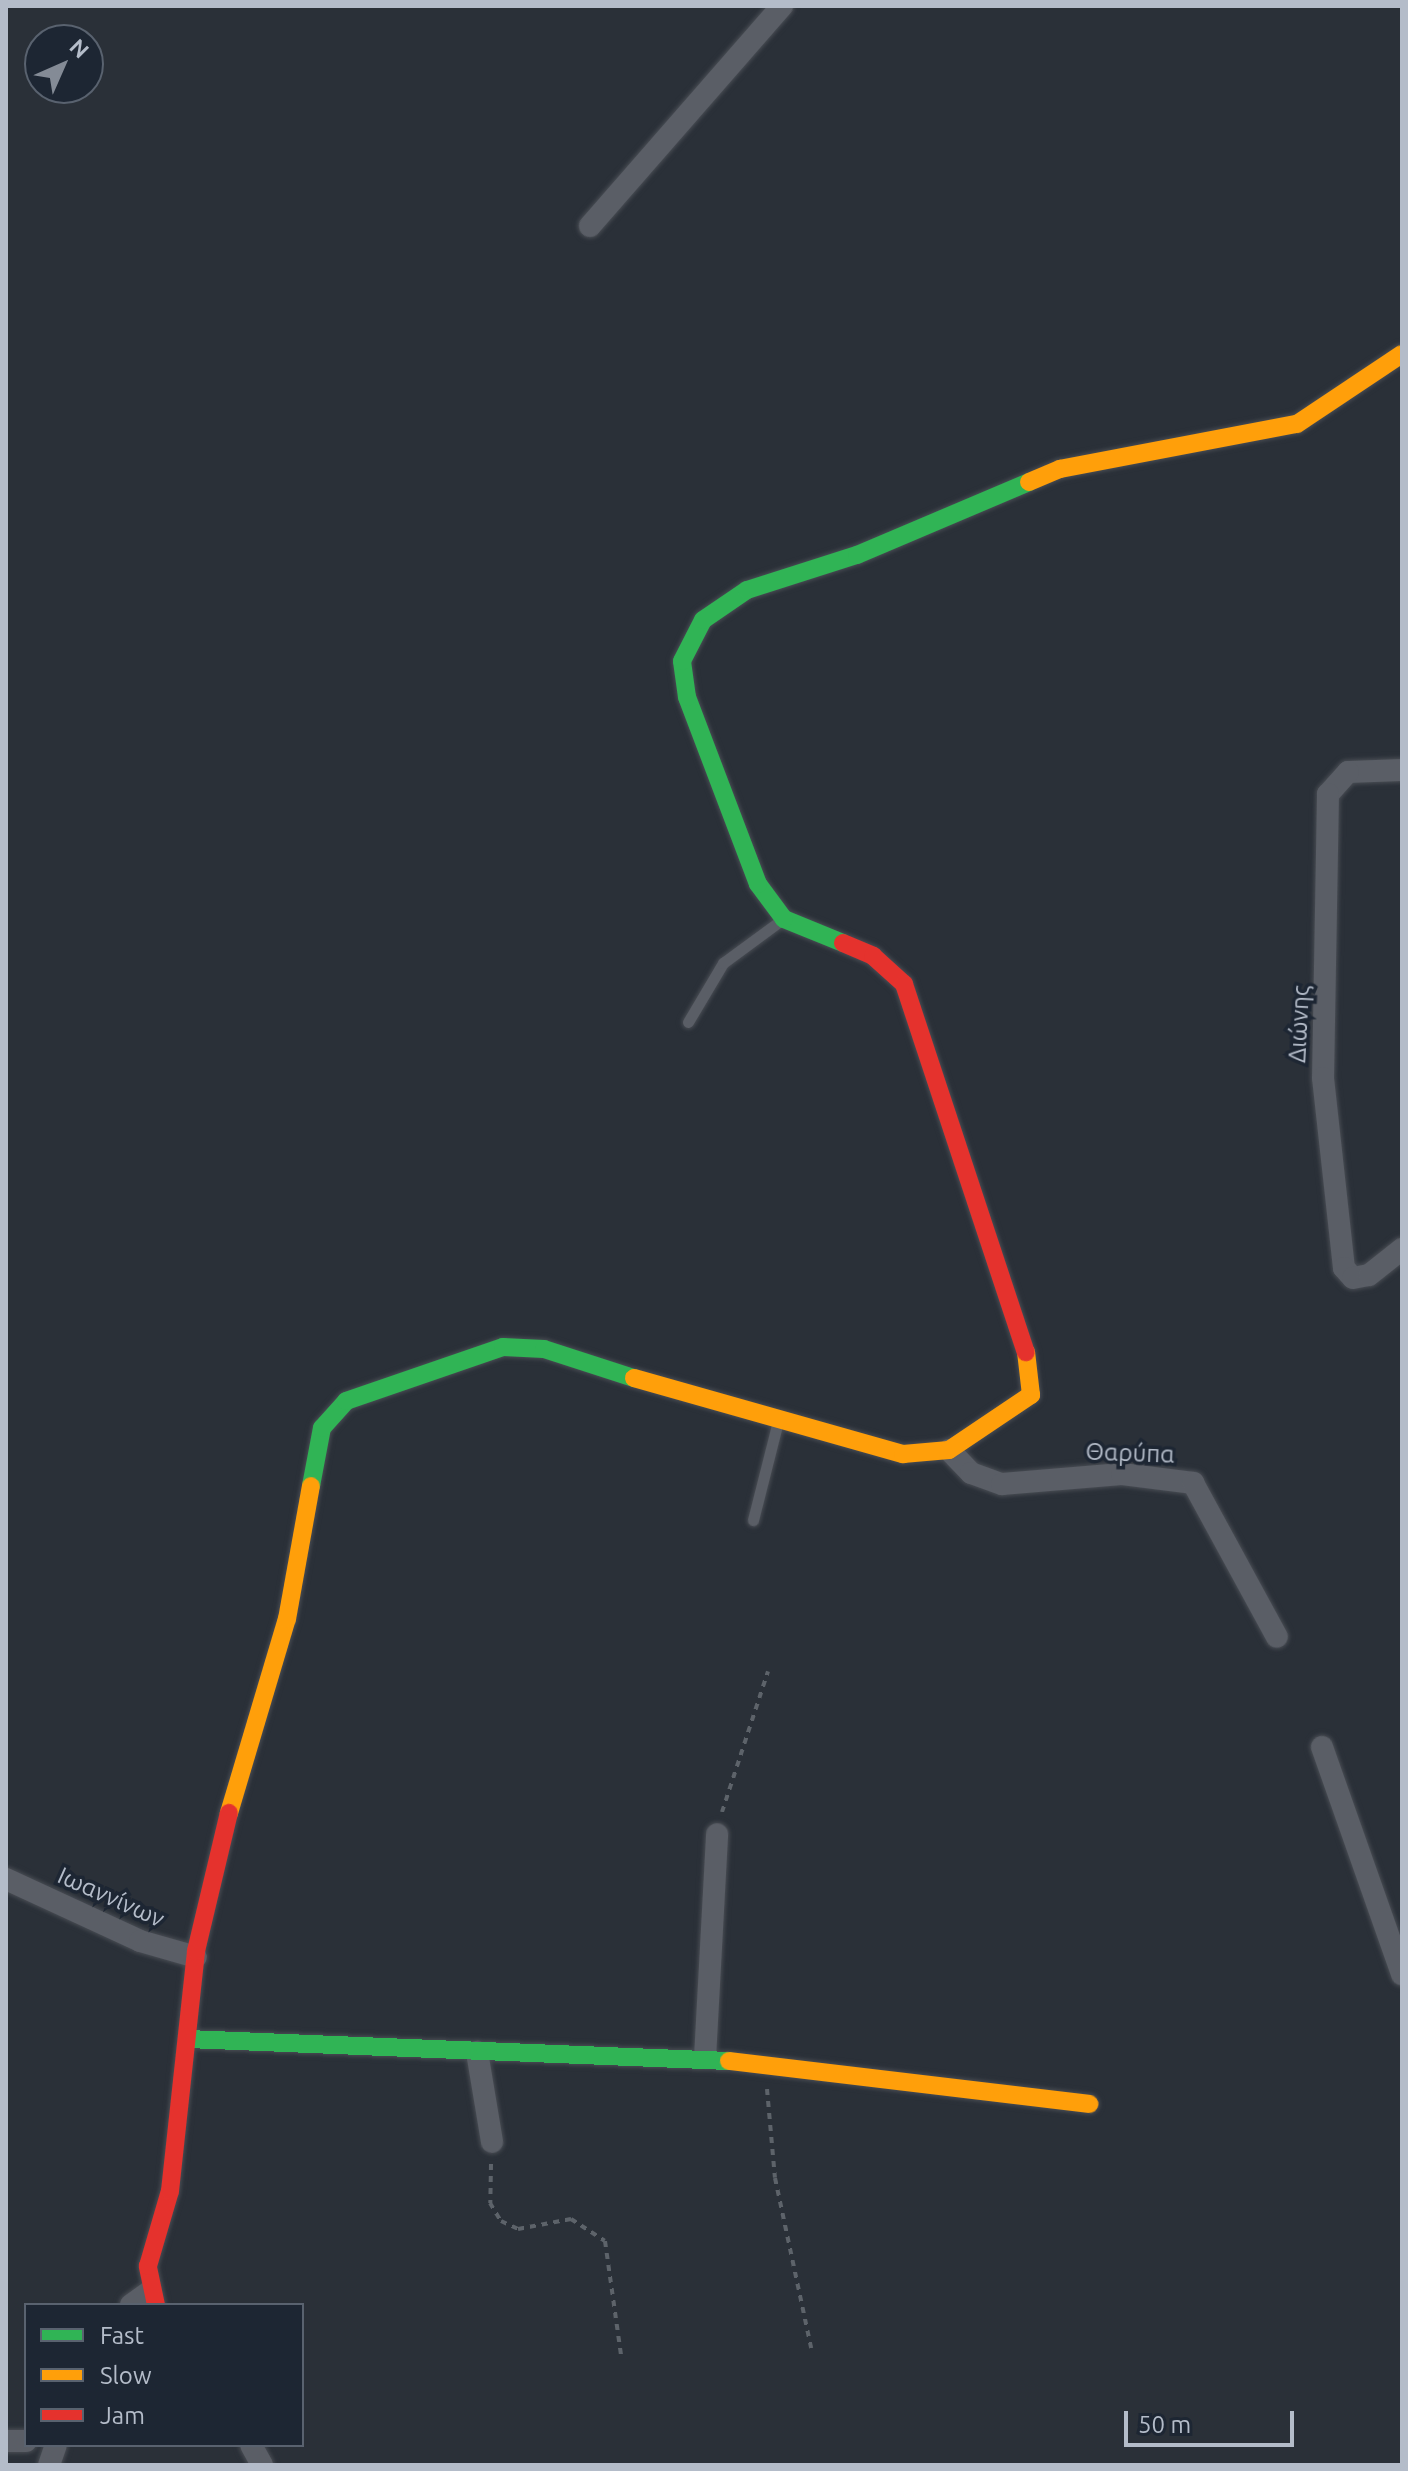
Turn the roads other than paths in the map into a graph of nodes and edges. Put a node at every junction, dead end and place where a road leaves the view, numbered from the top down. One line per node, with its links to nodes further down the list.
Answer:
1 (782, 6): 2 (street)
2 (590, 226)
3 (1402, 354): 5 (street)
4 (1402, 770): 7 (street, Διώνης)
5 (784, 919): 6 (lane); 9 (street)
6 (688, 1022)
7 (1402, 1249)
8 (777, 1424): 9 (street); 10 (lane); 15 (street)
9 (949, 1450): 11 (street, Θαρύπα)
10 (753, 1520)
11 (1277, 1637)
12 (1322, 1747): 16 (street)
13 (717, 1834): 19 (street)
14 (6, 1879): 15 (street, Ιωαννίνων)
15 (196, 1957): 17 (street)
16 (1402, 1974)
17 (188, 2039): 18 (street); 22 (street)
18 (477, 2052): 19 (street); 21 (street)
19 (705, 2058): 20 (street)
20 (1089, 2104)
21 (492, 2142)
22 (145, 2301)
23 (252, 2447): 24 (street)
24 (262, 2465)

